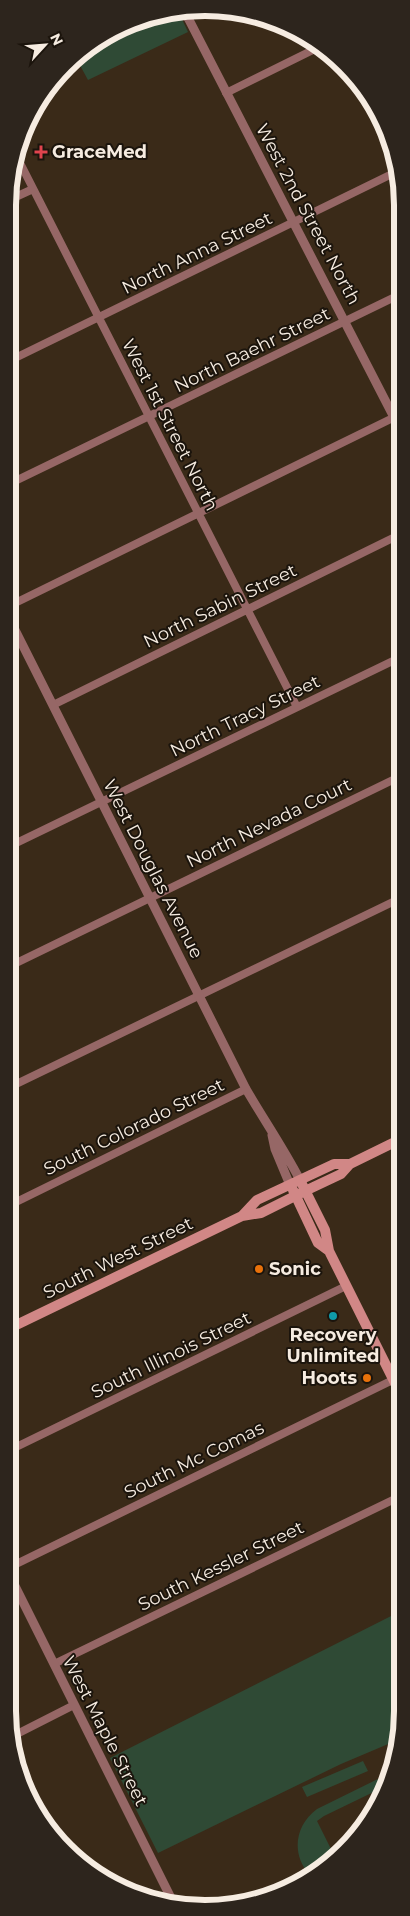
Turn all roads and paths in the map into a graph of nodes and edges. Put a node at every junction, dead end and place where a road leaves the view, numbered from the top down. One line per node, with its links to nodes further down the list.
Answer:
1 (188, 17): 3 (street, West 2nd Street North)
2 (313, 50): 3 (street)
3 (226, 93): 8 (street, West 2nd Street North)
4 (21, 165): 6 (street, West 1st Street North)
5 (391, 174): 8 (street, North Anna Street)
6 (33, 188): 7 (street); 10 (street, West 1st Street North)
7 (17, 196)
8 (294, 222): 10 (street, North Anna Street); 11 (street, West 2nd Street North)
9 (394, 297): 11 (street, North Baehr Street)
10 (99, 317): 12 (street, North Anna Street); 14 (street, West 1st Street North)
11 (346, 321): 13 (street, West 2nd Street North); 14 (street, North Baehr Street)
12 (16, 358)
13 (394, 409)
14 (149, 416): 16 (street, North Baehr Street); 17 (street, West 1st Street North)
15 (394, 418): 17 (street)
16 (16, 481)
17 (198, 513): 19 (street); 20 (street, West 1st Street North)
18 (394, 537): 20 (street, North Sabin Street)
19 (16, 603)
20 (248, 610): 23 (street, North Sabin Street); 24 (street, West 1st Street North)
21 (16, 632): 23 (street, West Douglas Avenue)
22 (394, 660): 24 (street, North Tracy Street)
23 (53, 705): 26 (street, West Douglas Avenue)
24 (297, 707): 26 (street, North Tracy Street)
25 (394, 779): 28 (street, North Nevada Court)
26 (102, 802): 27 (street, North Tracy Street); 28 (street, West Douglas Avenue)
27 (16, 843)
28 (150, 898): 30 (street, North Nevada Court); 31 (street, West Douglas Avenue)
29 (394, 901): 31 (street)
30 (16, 962)
31 (199, 996): 32 (street); 33 (street, West Douglas Avenue)
32 (16, 1084)
33 (246, 1089): 36 (street, West Douglas Avenue); 39 (street, South Colorado Street)
34 (394, 1142): 35 (main road)
35 (350, 1164): 36 (main road, South West Street); 37 (main road, South West Street)
36 (295, 1183): 37 (main road, West Douglas Avenue); 38 (main road, West Douglas Avenue); 40 (main road, South West Street)
37 (305, 1191): 38 (main road, South West Street); 41 (main road, West Douglas Avenue)
38 (295, 1196): 40 (main road, South West Street); 41 (main road, West Douglas Avenue)
39 (16, 1202)
40 (242, 1216): 43 (main road, South West Street)
41 (329, 1251): 42 (main road, West Douglas Avenue)
42 (346, 1286): 44 (main road, West Douglas Avenue); 46 (street, South Illinois Street)
43 (16, 1324)
44 (394, 1373)
45 (394, 1379): 48 (street, South Mc Comas)
46 (16, 1447)
47 (394, 1499): 52 (street, South Kessler Street)
48 (16, 1564)
49 (16, 1588): 50 (street, West Maple Street)
50 (20, 1596): 51 (street); 52 (street, West Maple Street)
51 (16, 1598)
52 (54, 1664): 53 (street, West Maple Street)
53 (74, 1705): 54 (street); 55 (street, West Maple Street)
54 (18, 1733)
55 (170, 1896)

